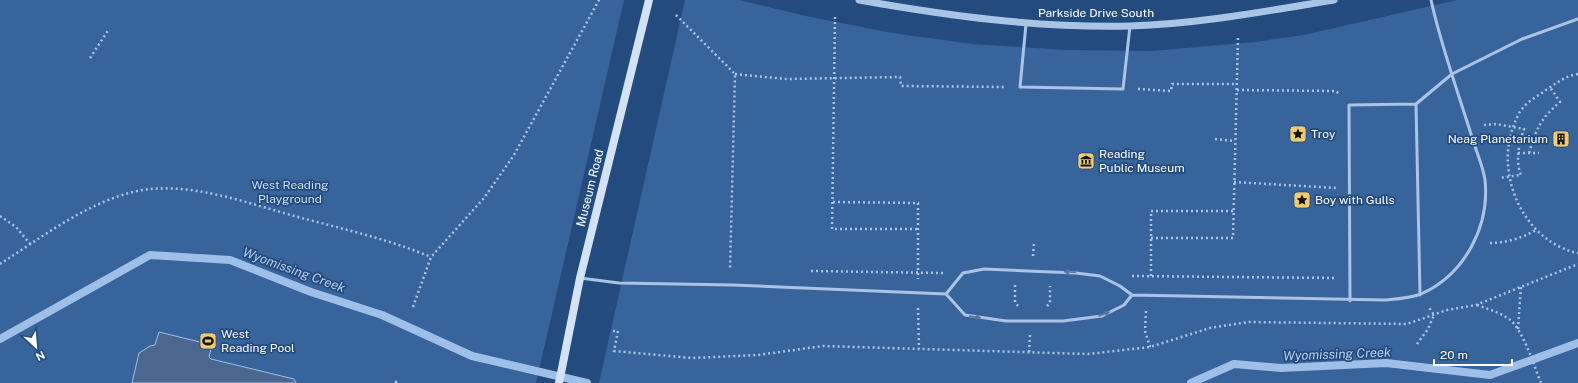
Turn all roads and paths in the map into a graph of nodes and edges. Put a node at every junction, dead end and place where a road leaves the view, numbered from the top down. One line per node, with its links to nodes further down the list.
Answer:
1 (599, 0): 47 (path)
2 (650, 0): 54 (main road, Museum Road)
3 (859, 0): 9 (street, Parkside Drive South)
4 (1334, 0): 10 (street, Parkside Drive South)
5 (1431, 0): 15 (lane)
6 (676, 15): 14 (path)
7 (835, 17): 17 (path)
8 (1578, 19): 15 (lane)
9 (1026, 24): 10 (street, Parkside Drive South); 19 (lane)
10 (1130, 26): 21 (lane)
11 (109, 29): 13 (path)
12 (1238, 37): 18 (path)
13 (90, 58)
14 (736, 74): 17 (path); 50 (path)
15 (1452, 74): 23 (lane); 26 (lane)
16 (1578, 74): 20 (path)
17 (836, 79): 19 (path); 36 (path)
18 (1237, 84): 21 (path); 22 (path)
19 (1020, 87): 21 (lane)
20 (1550, 87): 25 (path); 30 (path)
21 (1123, 88)
22 (1237, 90): 24 (path); 28 (path)
23 (1416, 104): 24 (lane); 60 (lane)
24 (1349, 105): 35 (lane)
25 (1514, 126): 26 (path); 29 (path); 32 (path)
26 (1469, 127): 33 (lane)
27 (1215, 139): 28 (path)
28 (1236, 141): 34 (path)
29 (1518, 153): 30 (path); 32 (path)
30 (1529, 153): 31 (path)
31 (1539, 153)
32 (1510, 177): 33 (path); 40 (path)
33 (1485, 180): 44 (lane)
34 (1234, 182): 35 (path); 37 (path)
35 (1350, 188): 55 (lane)
36 (833, 202): 39 (path); 39 (path)
37 (1234, 211): 41 (path); 41 (path)
38 (0, 216): 45 (path)
39 (918, 229): 42 (path)
40 (1536, 230): 44 (path); 46 (path)
41 (1151, 238): 53 (path)
42 (917, 241)
43 (1034, 242): 51 (path)
44 (1473, 243): 60 (lane)
45 (31, 245): 47 (path); 48 (path)
46 (1578, 253)
47 (431, 257): 63 (path)
48 (0, 264)
49 (1578, 264): 56 (path)
50 (730, 270)
51 (1031, 271): 57 (lane); 58 (lane, one-way to 51); 65 (path); 65 (path)
52 (1129, 276): 53 (path)
53 (1151, 276): 55 (path); 59 (path)
54 (580, 278): 57 (lane); 72 (main road, Museum Road)
55 (1350, 278): 61 (lane)
56 (1521, 286): 62 (path); 66 (path)
57 (946, 294): 65 (lane, one-way to 65)
58 (1132, 295): 59 (lane); 65 (lane, one-way to 58)
59 (1150, 295): 61 (lane); 70 (path)
60 (1420, 295): 61 (lane)
61 (1350, 301)
62 (1476, 305): 64 (path); 66 (path)
63 (413, 307)
64 (1434, 315): 69 (path); 70 (path)
65 (1030, 322)
66 (1518, 330): 73 (path)
67 (613, 331): 71 (path)
68 (1030, 339): 71 (path)
69 (1418, 344)
70 (1150, 347): 71 (path)
71 (1029, 352)
72 (559, 383)
73 (1541, 383)

